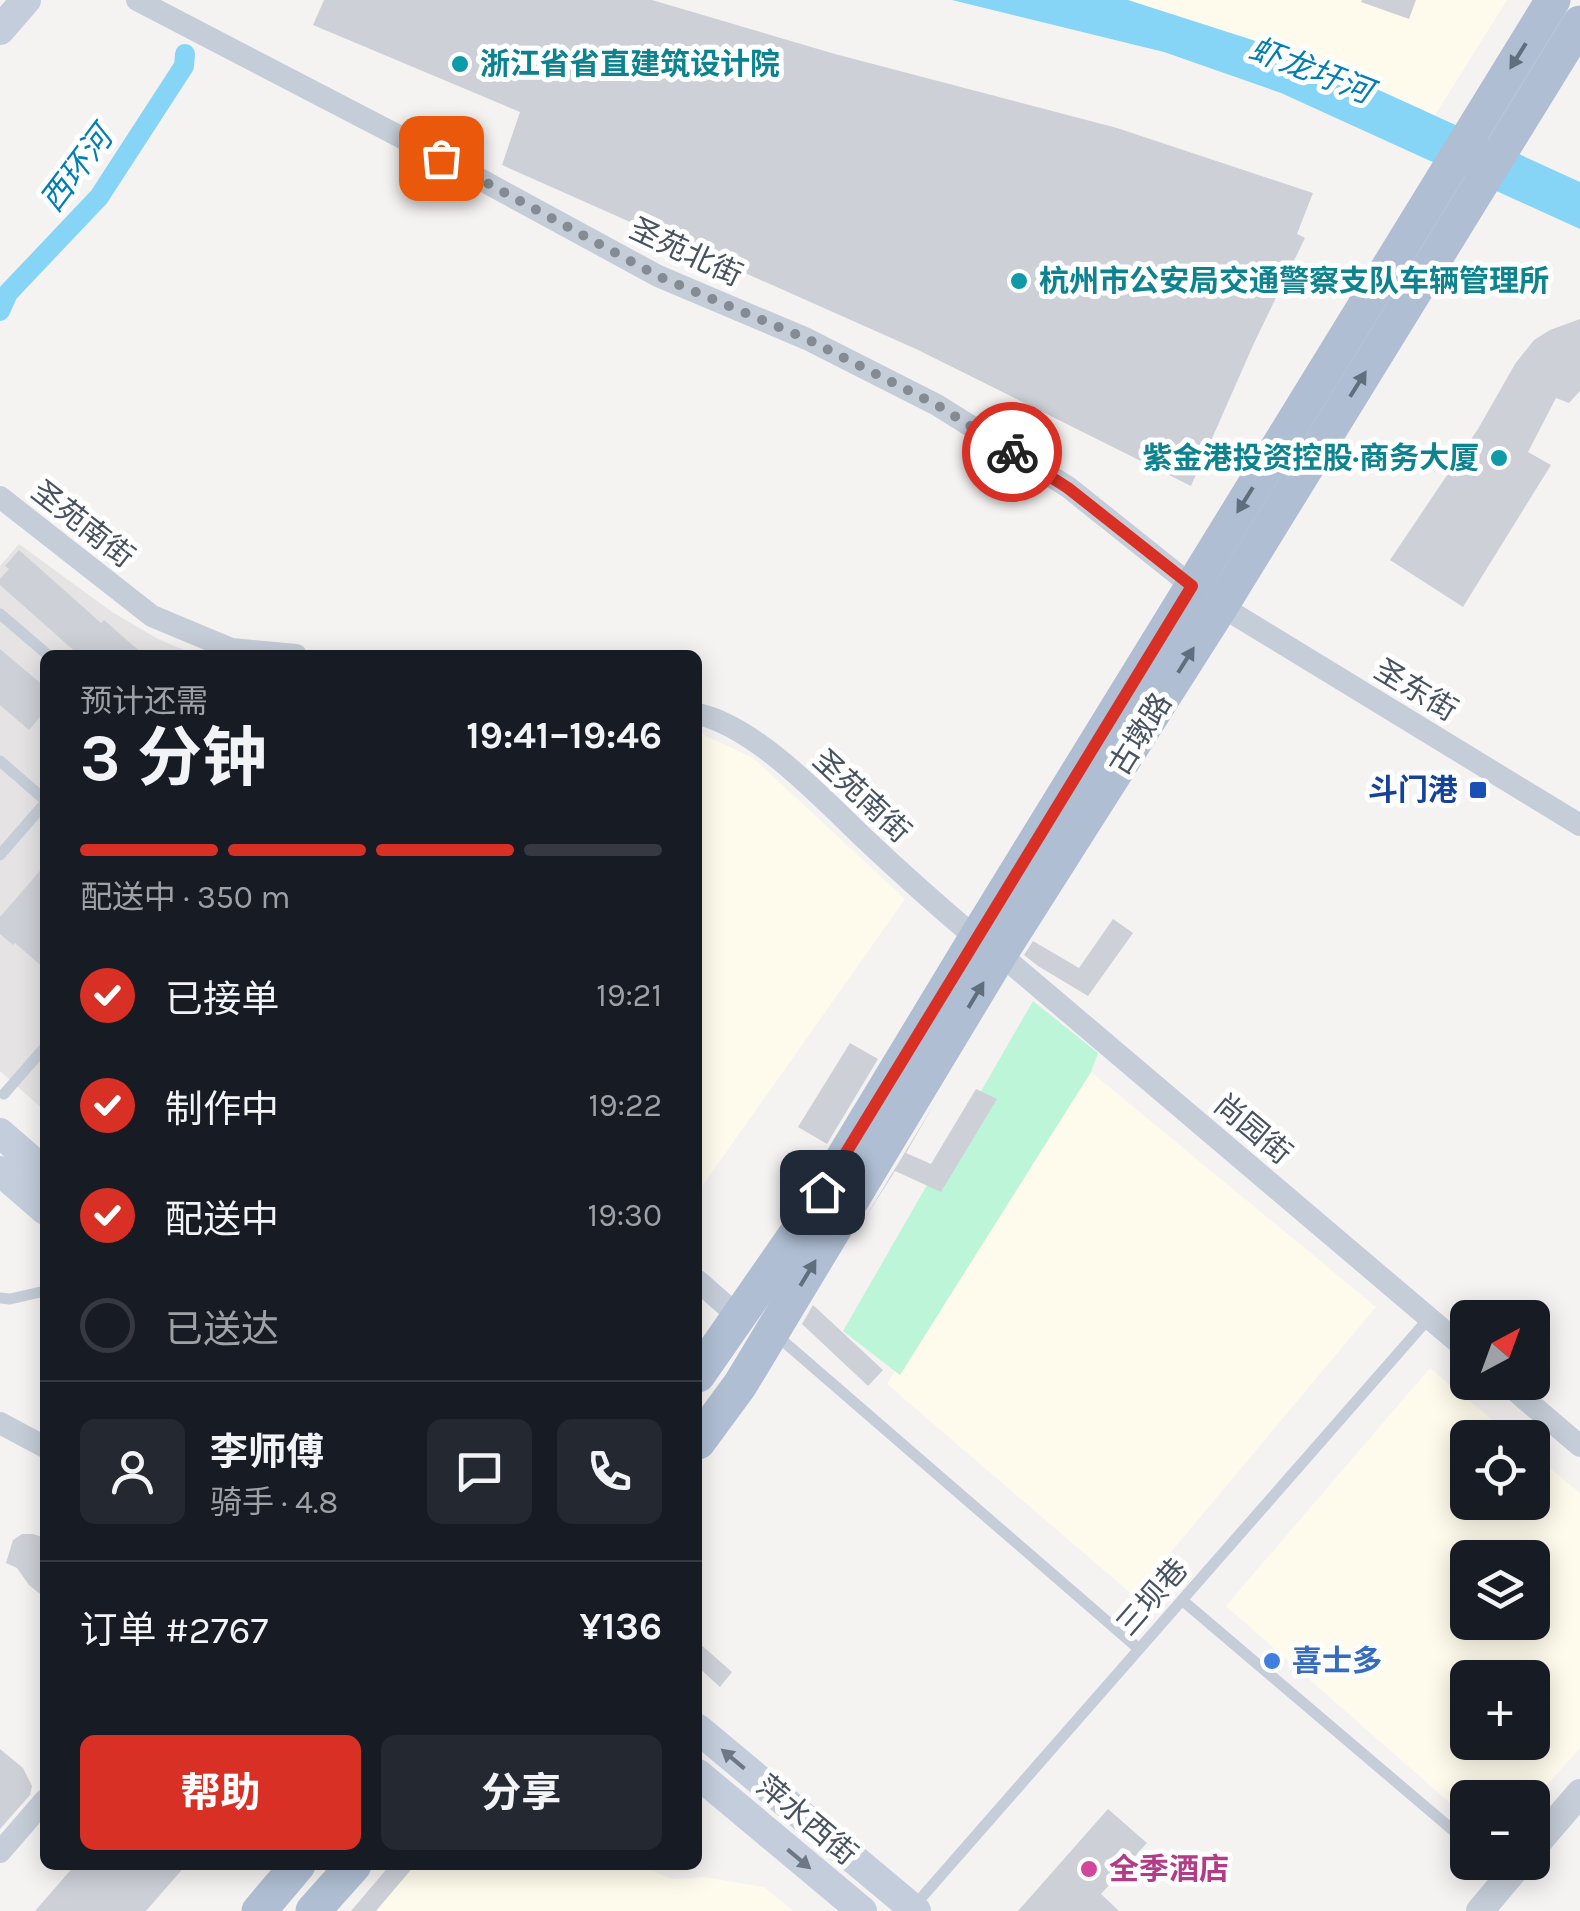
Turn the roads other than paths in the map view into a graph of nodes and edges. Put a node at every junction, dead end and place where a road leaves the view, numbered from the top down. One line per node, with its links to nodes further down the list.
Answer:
1 (26, 0): 5 (main road)
2 (136, 0): 7 (street, 圣苑北街)
3 (1553, 0): 7 (main road, 古墩路, one-way to 7)
4 (1580, 24): 7 (main road, 古墩路, one-way to 4)
5 (0, 30)
6 (0, 496): 10 (street, 圣苑南街)
7 (1206, 596): 15 (street, 圣东街); 17 (main road, 古墩路)
8 (0, 614): 9 (lane)
9 (42, 650)
10 (242, 650)
11 (702, 715): 17 (street, 圣苑南街)
12 (0, 761): 13 (lane)
13 (40, 797)
14 (40, 807): 16 (lane)
15 (1580, 825)
16 (0, 854)
17 (988, 946): 27 (main road, 古墩路); 28 (street, 尚园街); 29 (main road, 古墩路, one-way to 17)
18 (40, 1053): 19 (lane)
19 (4, 1094)
20 (0, 1133): 21 (main road)
21 (40, 1168)
22 (0, 1171): 23 (main road)
23 (40, 1206)
24 (702, 1285): 27 (street)
25 (40, 1293): 26 (lane)
26 (0, 1298)
27 (739, 1317): 31 (main road, 古墩路)
28 (1430, 1318): 30 (street, 尚园街); 37 (lane, 三坝巷)
29 (772, 1331): 34 (main road, 古墩路); 38 (lane)
30 (1450, 1335)
31 (702, 1369)
32 (1526, 1400): 36 (street)
33 (0, 1423): 35 (street)
34 (702, 1437)
35 (40, 1444)
36 (1580, 1446)
37 (1182, 1600): 38 (lane, 三坝巷); 44 (lane)
38 (1139, 1649): 49 (lane, 三坝巷)
39 (702, 1732): 49 (main road, 萍水西街, one-way to 39)
40 (702, 1777): 52 (main road, 萍水西街, one-way to 52)
41 (1580, 1794): 43 (street)
42 (40, 1806): 45 (street)
43 (1550, 1828)
44 (1450, 1829)
45 (0, 1852)
46 (294, 1870): 50 (main road)
47 (350, 1870): 51 (main road)
48 (1502, 1880): 53 (street)
49 (914, 1910)
50 (259, 1911)
51 (313, 1911)
52 (862, 1911)
53 (1480, 1911)

